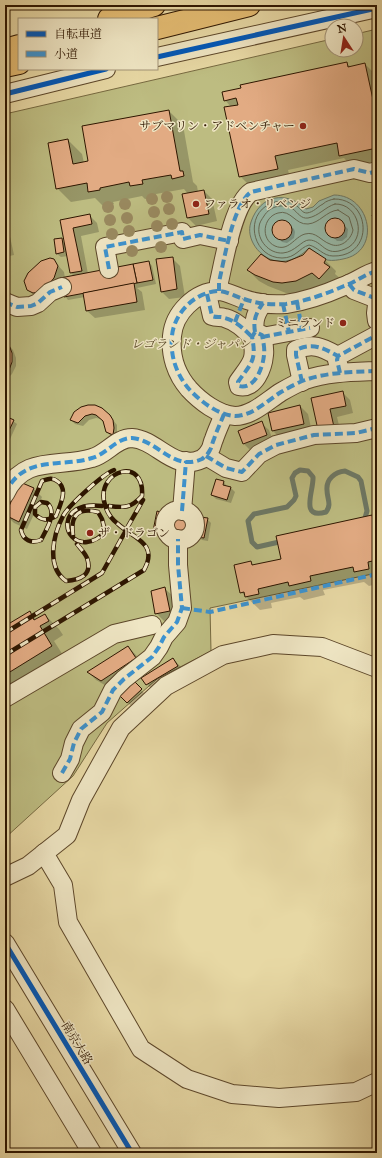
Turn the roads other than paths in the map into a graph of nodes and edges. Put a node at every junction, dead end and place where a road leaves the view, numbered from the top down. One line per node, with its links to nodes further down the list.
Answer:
1 (154, 5): 4 (highway)
2 (249, 5): 5 (highway)
3 (377, 8): 8 (street)
4 (112, 18)
5 (158, 28)
6 (18, 46): 7 (highway)
7 (5, 50)
8 (158, 57)
9 (18, 63): 10 (highway)
10 (5, 66)
11 (102, 70): 12 (street)
12 (5, 94)
13 (377, 171): 14 (street)
14 (229, 241): 15 (street); 19 (street)
15 (109, 269)
16 (377, 271): 17 (street)
17 (349, 284): 21 (street); 24 (street)
18 (62, 287): 22 (street)
19 (213, 292): 20 (street); 27 (street); 33 (street)
20 (244, 299): 23 (street); 27 (street)
21 (377, 299)
22 (5, 302)
23 (264, 303): 24 (street); 28 (street)
24 (290, 303): 28 (street)
25 (377, 305): 26 (street)
26 (377, 321)
27 (235, 322): 28 (street)
28 (256, 335)
29 (377, 335): 30 (street)
30 (339, 365): 31 (street); 32 (street); 32 (street)
31 (377, 371)
32 (302, 382): 33 (street)
33 (224, 414): 35 (street)
34 (377, 428): 35 (street)
35 (206, 456): 36 (street)
36 (186, 461): 37 (street); 41 (street)
37 (5, 494)
38 (152, 625): 40 (street)
39 (377, 668): 42 (street)
40 (5, 698)
41 (62, 773)
42 (44, 853): 43 (street); 46 (street)
43 (5, 877)
44 (5, 943): 48 (street, 南京大路)
45 (5, 1008): 47 (street)
46 (377, 1082)
47 (92, 1153)
48 (132, 1153)

